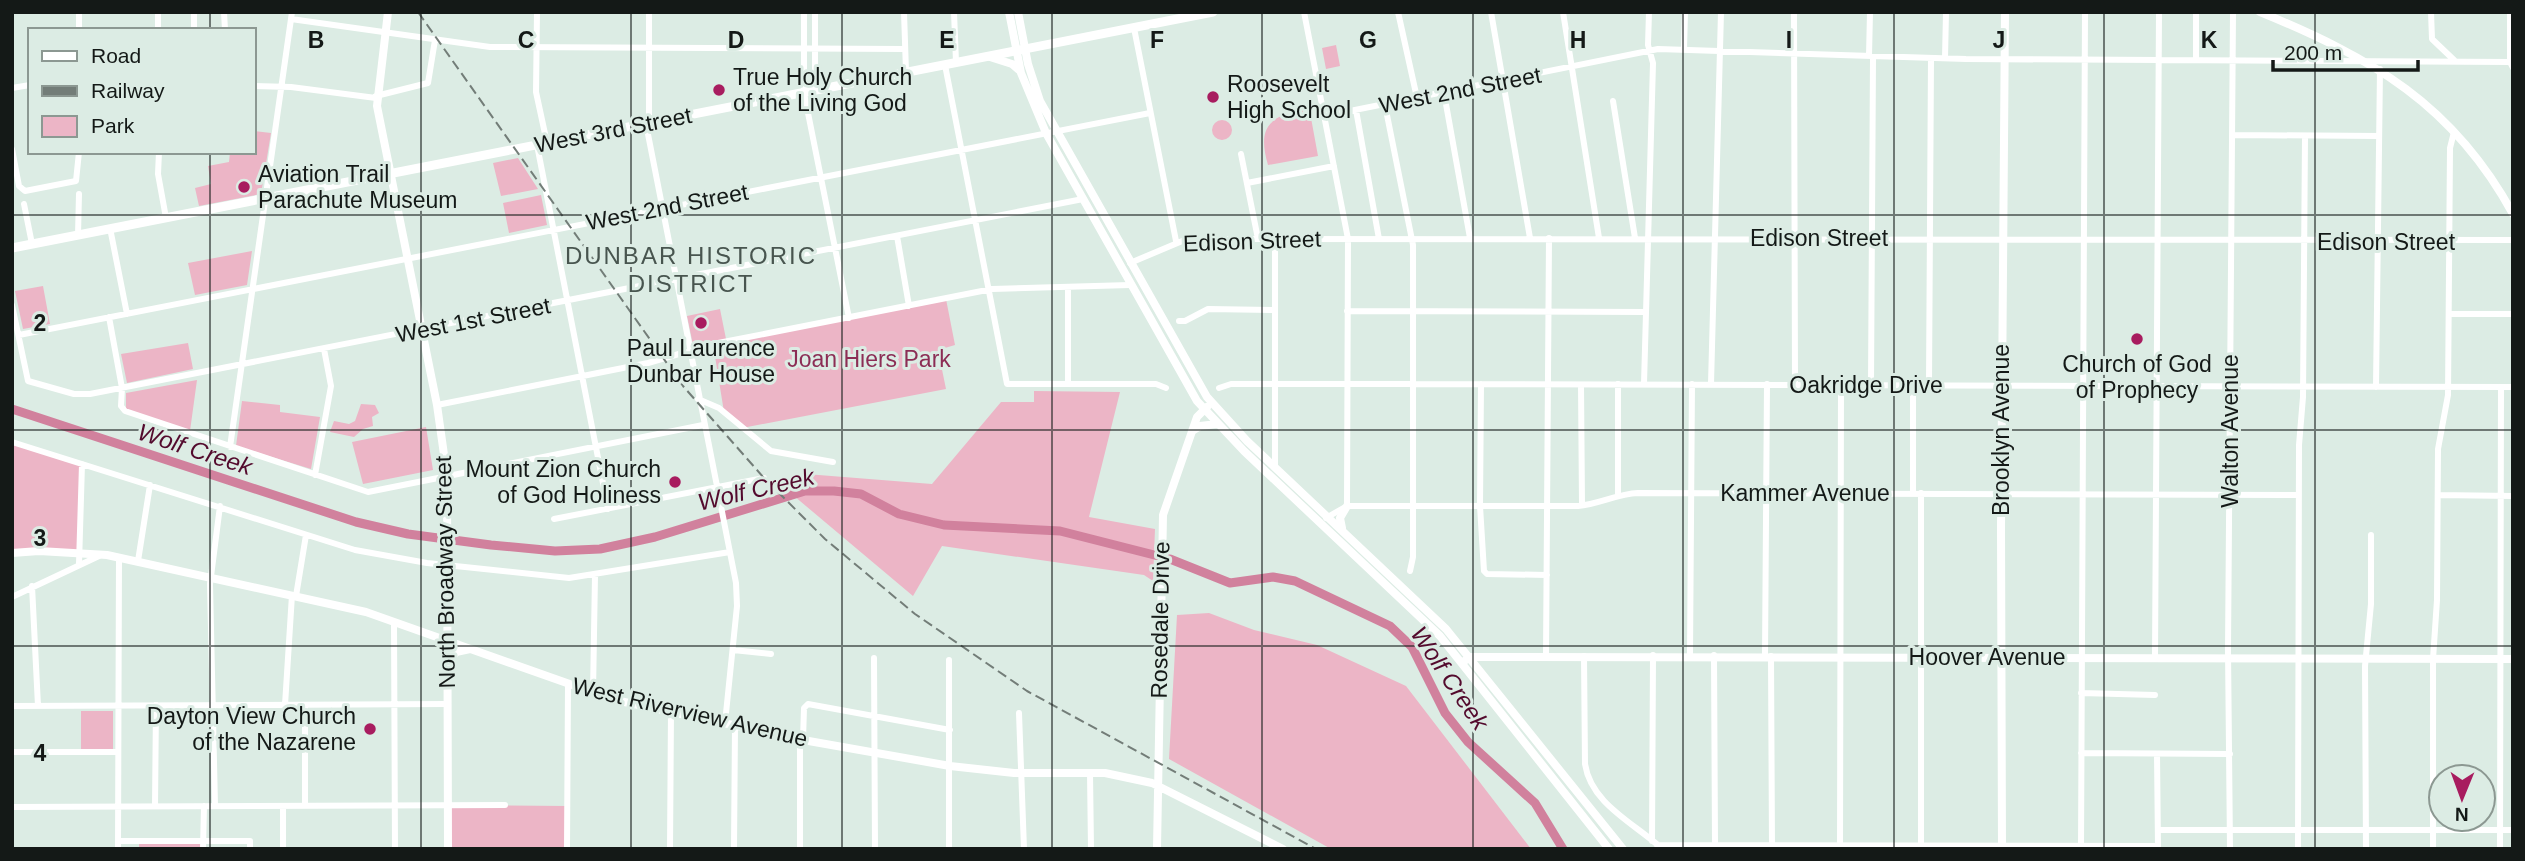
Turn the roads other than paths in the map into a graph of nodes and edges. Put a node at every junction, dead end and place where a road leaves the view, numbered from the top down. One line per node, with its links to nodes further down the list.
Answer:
1 (387, 12): 32 (street, North Broadway Street)
2 (537, 12): 34 (street)
3 (649, 12): 35 (street)
4 (804, 12): 36 (street)
5 (815, 12): 37 (street)
6 (904, 12): 38 (street)
7 (954, 12): 55 (street)
8 (1009, 12): 39 (street)
9 (1018, 12): 39 (street)
10 (1213, 12): 30 (main road, West 3rd Street)
11 (1304, 12): 74 (street)
12 (1398, 12): 69 (street)
13 (1491, 12): 62 (street)
14 (1563, 12): 58 (street)
15 (1649, 12): 41 (street)
16 (1685, 12): 40 (street)
17 (1721, 12): 42 (street)
18 (1794, 12): 43 (street)
19 (1870, 12): 44 (street)
20 (1946, 12): 47 (street)
21 (2005, 12): 48 (street, Brooklyn Avenue)
22 (2085, 12): 49 (street)
23 (2159, 12): 50 (street)
24 (2196, 12): 51 (street)
25 (2233, 12): 52 (street, Walton Avenue)
26 (2260, 12): 53 (street)
27 (2431, 12): 54 (street)
28 (2510, 12): 57 (street)
29 (291, 15): 32 (street); 64 (street)
30 (1172, 16): 31 (main road, West 3rd Street)
31 (1134, 28): 39 (main road, West 3rd Street); 73 (street)
32 (385, 32): 33 (street); 68 (street, North Broadway Street)
33 (435, 40): 34 (street); 68 (street)
34 (537, 47): 35 (street); 82 (street)
35 (649, 47): 36 (street); 75 (street)
36 (804, 48): 37 (street); 66 (street)
37 (815, 48): 38 (street); 65 (street)
38 (904, 49): 60 (street)
39 (1020, 50): 45 (main road, West 3rd Street); 61 (street); 76 (street)
40 (1684, 50): 41 (street, West 2nd Street); 42 (street, West 2nd Street)
41 (1650, 52): 58 (street, West 2nd Street); 107 (street)
42 (1720, 52): 43 (street, West 2nd Street); 108 (street)
43 (1793, 54): 44 (street, West 2nd Street); 109 (street)
44 (1871, 56): 46 (street, West 2nd Street); 110 (street)
45 (987, 57): 55 (main road, West 3rd Street); 61 (street)
46 (1931, 58): 47 (street, West 2nd Street); 118 (street)
47 (1945, 58): 48 (street, West 2nd Street)
48 (2005, 59): 49 (street, West 2nd Street); 119 (street, Brooklyn Avenue)
49 (2084, 60): 50 (street, West 2nd Street); 120 (street)
50 (2159, 60): 51 (street, West 2nd Street); 121 (street)
51 (2196, 60): 52 (street, West 2nd Street)
52 (2232, 60): 53 (street, West 2nd Street); 79 (street, Walton Avenue)
53 (2365, 60): 54 (street, West 2nd Street); 59 (street)
54 (2455, 61): 57 (street, West 2nd Street)
55 (956, 62): 56 (main road, West 3rd Street)
56 (945, 65): 60 (main road, West 3rd Street); 84 (street)
57 (2511, 65)
58 (1572, 68): 62 (street, West 2nd Street); 105 (street)
59 (2380, 69): 77 (street); 81 (street)
60 (906, 72): 65 (main road, West 3rd Street)
61 (1021, 72): 78 (street)
62 (1504, 81): 67 (street, West 2nd Street); 117 (street)
63 (256, 86): 64 (street)
64 (281, 86): 68 (street); 93 (street)
65 (815, 90): 66 (main road, West 3rd Street)
66 (804, 93): 75 (main road, West 3rd Street); 90 (street)
67 (1444, 93): 69 (street, West 2nd Street); 116 (street)
68 (376, 97): 89 (street, North Broadway Street)
69 (1417, 98): 71 (street, West 2nd Street)
70 (1613, 101): 106 (street)
71 (1385, 105): 72 (street, West 2nd Street); 115 (street)
72 (1356, 110): 74 (street, West 2nd Street); 114 (street)
73 (1150, 113): 76 (street, West 2nd Street); 125 (street)
74 (1325, 116): 88 (street)
75 (647, 123): 82 (main road, West 3rd Street); 96 (street)
76 (1058, 131): 78 (street, West 2nd Street); 132 (street)
77 (2454, 132): 97 (street); 127 (street)
78 (1046, 133): 84 (street, West 2nd Street); 94 (street)
79 (2232, 135): 80 (street); 123 (street, Walton Avenue)
80 (2305, 135): 81 (street); 124 (street)
81 (2379, 136): 126 (street)
82 (542, 144): 89 (main road, West 3rd Street); 101 (street)
83 (12, 149): 86 (street)
84 (962, 150): 90 (street, West 2nd Street); 99 (street)
85 (1241, 153): 91 (street)
86 (79, 154)
87 (159, 154): 98 (street)
88 (1334, 166): 91 (street); 113 (street)
89 (390, 174): 93 (main road, West 3rd Street); 131 (street, North Broadway Street)
90 (821, 177): 96 (street, West 2nd Street); 130 (street)
91 (1247, 183): 111 (street)
92 (79, 194): 102 (street)
93 (265, 198): 98 (main road, West 3rd Street); 135 (street)
94 (1083, 199): 99 (street, West 1st Street); 134 (street)
95 (24, 204): 128 (street)
96 (662, 209): 101 (street, West 2nd Street); 133 (street)
97 (2513, 214)
98 (166, 218): 100 (main road, West 3rd Street)
99 (975, 221): 103 (street, West 1st Street); 137 (street)
100 (110, 229): 102 (main road, West 3rd Street); 146 (street)
101 (552, 229): 131 (street, West 2nd Street); 138 (street)
102 (78, 235): 128 (main road, West 3rd Street)
103 (897, 236): 130 (street, West 1st Street); 140 (street)
104 (1549, 238): 105 (street, Edison Street); 117 (street, Edison Street); 144 (street)
105 (1599, 238): 106 (street, Edison Street)
106 (1635, 238): 107 (street, Edison Street)
107 (1648, 238): 108 (street, Edison Street); 145 (street)
108 (1716, 238): 109 (street, Edison Street); 167 (street)
109 (1795, 238): 110 (street, Edison Street); 169 (street)
110 (1872, 238): 118 (street, Edison Street); 171 (street)
111 (1258, 239): 112 (street, Edison Street); 125 (street, Edison Street)
112 (1275, 239): 113 (street, Edison Street); 141 (street)
113 (1348, 239): 114 (street, Edison Street); 142 (street)
114 (1379, 239): 115 (street, Edison Street)
115 (1411, 239): 116 (street, Edison Street); 143 (street)
116 (1470, 239): 117 (street, Edison Street)
117 (1530, 239)
118 (1930, 239): 119 (street, Edison Street); 174 (street)
119 (2003, 239): 120 (street, Edison Street); 175 (street, Brooklyn Avenue)
120 (2083, 240): 121 (street, Edison Street); 176 (street)
121 (2157, 240): 123 (street, Edison Street); 177 (street)
122 (2513, 240): 127 (street, Edison Street)
123 (2231, 241): 124 (street, Edison Street); 178 (street, Walton Avenue)
124 (2303, 241): 126 (street, Edison Street); 179 (street)
125 (1176, 242): 132 (street, Edison Street)
126 (2378, 242): 127 (street, Edison Street); 180 (street)
127 (2450, 242): 147 (street)
128 (32, 244): 129 (main road, West 3rd Street)
129 (12, 248)
130 (835, 248): 133 (street, West 1st Street); 150 (street)
131 (406, 258): 135 (street, West 2nd Street); 152 (street, North Broadway Street)
132 (1130, 263): 188 (street)
133 (675, 280): 138 (street, West 1st Street); 155 (street)
134 (1130, 285): 136 (street); 190 (street)
135 (252, 289): 146 (street, West 2nd Street); 156 (street)
136 (1069, 289): 137 (street); 158 (street)
137 (989, 290): 140 (street); 158 (street)
138 (567, 301): 152 (street, West 1st Street); 157 (street)
139 (12, 305): 153 (street)
140 (909, 306): 150 (street)
141 (1275, 310): 151 (street); 159 (street)
142 (1348, 311): 143 (street); 160 (street)
143 (1413, 311): 144 (street); 161 (street)
144 (1548, 311): 145 (street); 163 (street)
145 (1646, 312): 165 (street)
146 (127, 314): 149 (street, West 2nd Street)
147 (2449, 314): 148 (street); 181 (street)
148 (2513, 314)
149 (109, 317): 153 (street, West 2nd Street); 184 (street)
150 (849, 318): 155 (street)
151 (1179, 321)
152 (420, 330): 154 (street, West 1st Street); 189 (street, North Broadway Street)
153 (19, 335): 184 (street, West 1st Street)
154 (324, 349): 156 (street, West 1st Street); 200 (street)
155 (688, 350): 157 (street); 187 (street)
156 (241, 365): 184 (street, West 1st Street); 195 (street)
157 (582, 376): 189 (street); 196 (street)
158 (1068, 384): 185 (street)
159 (1275, 384): 160 (street, Oakridge Drive); 186 (street, Oakridge Drive); 199 (street)
160 (1347, 384): 161 (street, Oakridge Drive); 220 (street)
161 (1413, 384): 162 (street, Oakridge Drive); 221 (street)
162 (1481, 384): 163 (street, Oakridge Drive); 222 (street)
163 (1547, 384): 172 (street, Oakridge Drive); 223 (street)
164 (1618, 384): 165 (street, Oakridge Drive); 172 (street, Oakridge Drive); 210 (street)
165 (1644, 384): 166 (street, Oakridge Drive)
166 (1692, 384): 167 (street, Oakridge Drive); 206 (street)
167 (1711, 384): 168 (street, Oakridge Drive)
168 (1767, 384): 169 (street, Oakridge Drive); 207 (street)
169 (1795, 384): 170 (street, Oakridge Drive)
170 (1841, 384): 171 (street, Oakridge Drive); 205 (street)
171 (1871, 384): 173 (street, Oakridge Drive)
172 (1581, 385): 218 (street)
173 (1913, 385): 174 (street, Oakridge Drive); 208 (street)
174 (1929, 385): 175 (street, Oakridge Drive)
175 (2002, 385): 176 (street, Oakridge Drive); 209 (street, Brooklyn Avenue)
176 (2081, 386): 177 (street, Oakridge Drive); 211 (street)
177 (2155, 386): 178 (street, Oakridge Drive); 212 (street)
178 (2230, 386): 179 (street, Oakridge Drive); 213 (street, Walton Avenue)
179 (2302, 387): 180 (street, Oakridge Drive); 214 (street)
180 (2376, 387): 181 (street, Oakridge Drive)
181 (2448, 387): 182 (street, Oakridge Drive); 215 (street)
182 (2501, 387): 183 (street, Oakridge Drive); 216 (street)
183 (2513, 387)
184 (122, 388): 195 (street)
185 (1166, 388)
186 (1219, 388)
187 (698, 399): 192 (street); 197 (street)
188 (1211, 402): 190 (street, Rosedale Drive); 199 (street)
189 (437, 405): 201 (street, North Broadway Street)
190 (1205, 410): 191 (street); 193 (street, Rosedale Drive)
191 (1217, 424): 193 (street); 227 (street)
192 (704, 425): 196 (street); 204 (street)
193 (1192, 431): 304 (street, Rosedale Drive)
194 (12, 442): 198 (street)
195 (230, 447): 200 (street)
196 (596, 447): 201 (street); 224 (street)
197 (833, 462)
198 (82, 464): 203 (street); 233 (street)
199 (1275, 466): 225 (street)
200 (315, 475): 201 (street)
201 (447, 476): 237 (street, North Broadway Street)
202 (764, 478): 204 (street)
203 (150, 485): 219 (street); 236 (street)
204 (717, 491): 224 (street); 231 (street)
205 (1840, 492): 207 (street, Kammer Avenue); 208 (street, Kammer Avenue); 258 (street)
206 (1691, 493): 207 (street, Kammer Avenue); 210 (street, Kammer Avenue); 252 (street)
207 (1766, 493): 257 (street)
208 (1917, 493): 209 (street, Kammer Avenue); 259 (street)
209 (2001, 493): 211 (street, Kammer Avenue); 260 (street, Brooklyn Avenue)
210 (1618, 494): 218 (street, Kammer Avenue)
211 (2081, 494): 212 (street, Kammer Avenue); 261 (street)
212 (2155, 494): 213 (street, Kammer Avenue); 262 (street)
213 (2229, 494): 214 (street, Kammer Avenue); 263 (street, Walton Avenue)
214 (2298, 495): 266 (street)
215 (2438, 495): 216 (street); 268 (street)
216 (2501, 496): 217 (street); 269 (street)
217 (2513, 496)
218 (1582, 505): 223 (street, Kammer Avenue)
219 (220, 506): 229 (street); 242 (street)
220 (1347, 506): 221 (street, Kammer Avenue); 225 (street, Kammer Avenue); 228 (street)
221 (1414, 506): 222 (street, Kammer Avenue); 239 (street)
222 (1480, 506): 223 (street, Kammer Avenue); 241 (street)
223 (1547, 506): 241 (street)
224 (608, 509): 226 (street)
225 (1328, 516): 227 (street, Kammer Avenue); 228 (street)
226 (554, 519)
227 (1319, 522): 265 (street)
228 (1343, 530): 265 (street)
229 (306, 535): 237 (street); 244 (street)
230 (2371, 535): 267 (street)
231 (729, 548): 240 (street); 249 (street)
232 (12, 553): 233 (street, West Riverview Avenue)
233 (77, 553): 234 (street, West Riverview Avenue); 238 (street)
234 (107, 555): 235 (street, West Riverview Avenue); 238 (street)
235 (119, 557): 236 (street, West Riverview Avenue); 279 (street)
236 (138, 561): 242 (street, West Riverview Avenue)
237 (447, 562): 240 (street); 247 (street, North Broadway Street)
238 (79, 564): 243 (street)
239 (1410, 571)
240 (595, 575): 275 (street)
241 (1547, 575): 254 (street)
242 (211, 577): 244 (street, West Riverview Avenue); 281 (street)
243 (32, 586): 245 (street); 286 (street)
244 (294, 596): 246 (street, West Riverview Avenue); 282 (street)
245 (12, 597)
246 (394, 622): 247 (street, West Riverview Avenue); 284 (street)
247 (447, 639): 248 (street, West Riverview Avenue); 272 (street, North Broadway Street)
248 (474, 649): 272 (street); 274 (street, West Riverview Avenue)
249 (733, 650): 250 (street); 290 (street)
250 (771, 654)
251 (1653, 655): 252 (street, Hoover Avenue); 255 (street, Hoover Avenue); 326 (street)
252 (1690, 655): 256 (street, Hoover Avenue)
253 (1494, 656): 254 (street, Hoover Avenue); 265 (street, Hoover Avenue); 273 (street)
254 (1546, 656): 255 (street, Hoover Avenue)
255 (1584, 656): 326 (street)
256 (1714, 656): 257 (street, Hoover Avenue); 323 (street)
257 (1768, 656): 258 (street, Hoover Avenue); 327 (street)
258 (1839, 656): 259 (street, Hoover Avenue); 328 (street)
259 (1920, 656): 260 (street, Hoover Avenue); 329 (street)
260 (2001, 657): 261 (street, Hoover Avenue); 330 (street, Brooklyn Avenue)
261 (2080, 657): 262 (street, Hoover Avenue); 276 (street)
262 (2155, 658): 263 (street, Hoover Avenue)
263 (2229, 658): 266 (street, Hoover Avenue); 299 (street, Walton Avenue)
264 (874, 659): 289 (street)
265 (1467, 659): 273 (street); 347 (street)
266 (2298, 659): 267 (street, Hoover Avenue); 317 (street)
267 (2365, 659): 268 (street, Hoover Avenue); 321 (street)
268 (2433, 659): 269 (street, Hoover Avenue); 300 (street)
269 (2500, 659): 270 (street, Hoover Avenue); 319 (street)
270 (2513, 659)
271 (949, 660): 292 (street)
272 (447, 667): 278 (street, North Broadway Street)
273 (1486, 675): 348 (street)
274 (568, 685): 275 (street, West Riverview Avenue); 337 (street)
275 (593, 693): 287 (street, West Riverview Avenue)
276 (2081, 693): 277 (street); 297 (street)
277 (2155, 695)
278 (448, 704): 284 (street); 307 (street, North Broadway Street)
279 (119, 705): 280 (street); 286 (street); 295 (street)
280 (156, 705): 281 (street); 310 (street)
281 (213, 705): 282 (street); 312 (street)
282 (285, 705): 283 (street)
283 (305, 705): 284 (street); 305 (street)
284 (394, 705): 306 (street)
285 (12, 706): 286 (street)
286 (38, 706)
287 (671, 712): 290 (street, West Riverview Avenue); 338 (street)
288 (1019, 713): 303 (street)
289 (874, 716): 292 (street); 293 (street); 296 (street)
290 (725, 723): 291 (street, West Riverview Avenue)
291 (735, 726): 293 (street, West Riverview Avenue); 339 (street)
292 (950, 730): 301 (street)
293 (802, 739): 296 (street, West Riverview Avenue); 340 (street)
294 (12, 752): 295 (street)
295 (118, 752): 309 (street)
296 (875, 752): 301 (street, West Riverview Avenue); 341 (street)
297 (2081, 753): 298 (street); 331 (street)
298 (2157, 754): 299 (street); 315 (street)
299 (2230, 754): 316 (street, Walton Avenue)
300 (2433, 763)
301 (950, 766): 303 (street, West Riverview Avenue); 342 (street)
302 (1090, 773): 303 (street, West Riverview Avenue); 304 (street, West Riverview Avenue); 344 (street)
303 (1023, 774): 343 (street)
304 (1157, 784): 345 (street, Rosedale Drive); 346 (street, West Riverview Avenue)
305 (305, 805): 306 (street); 313 (street)
306 (394, 805): 307 (street); 335 (street)
307 (449, 805): 308 (street); 336 (street, North Broadway Street)
308 (505, 805)
309 (119, 806): 310 (street); 314 (street); 324 (street)
310 (155, 806): 311 (street)
311 (204, 806): 312 (street); 325 (street)
312 (215, 806): 313 (street)
313 (284, 806): 334 (street)
314 (12, 807)
315 (2158, 830): 316 (street); 332 (street)
316 (2230, 830): 317 (street); 349 (street, Walton Avenue)
317 (2298, 830): 321 (street); 350 (street)
318 (2497, 830): 319 (street)
319 (2500, 830): 320 (street); 352 (street)
320 (2513, 830)
321 (2366, 831): 322 (street); 351 (street)
322 (2427, 832)
323 (1715, 843): 326 (street); 327 (street)
324 (118, 845): 325 (street)
325 (203, 845): 333 (street)
326 (1657, 845)
327 (1772, 846): 328 (street)
328 (1840, 846): 329 (street)
329 (1921, 846): 330 (street)
330 (2002, 847): 331 (street)
331 (2081, 847): 332 (street)
332 (2158, 847)
333 (250, 849)
334 (283, 849)
335 (395, 849)
336 (448, 849)
337 (567, 849)
338 (670, 849)
339 (734, 849)
340 (800, 849)
341 (875, 849)
342 (949, 849)
343 (1024, 849)
344 (1091, 849)
345 (1157, 849)
346 (1283, 849)
347 (1609, 849)
348 (1623, 849)
349 (2230, 849)
350 (2298, 849)
351 (2366, 849)
352 (2500, 849)

